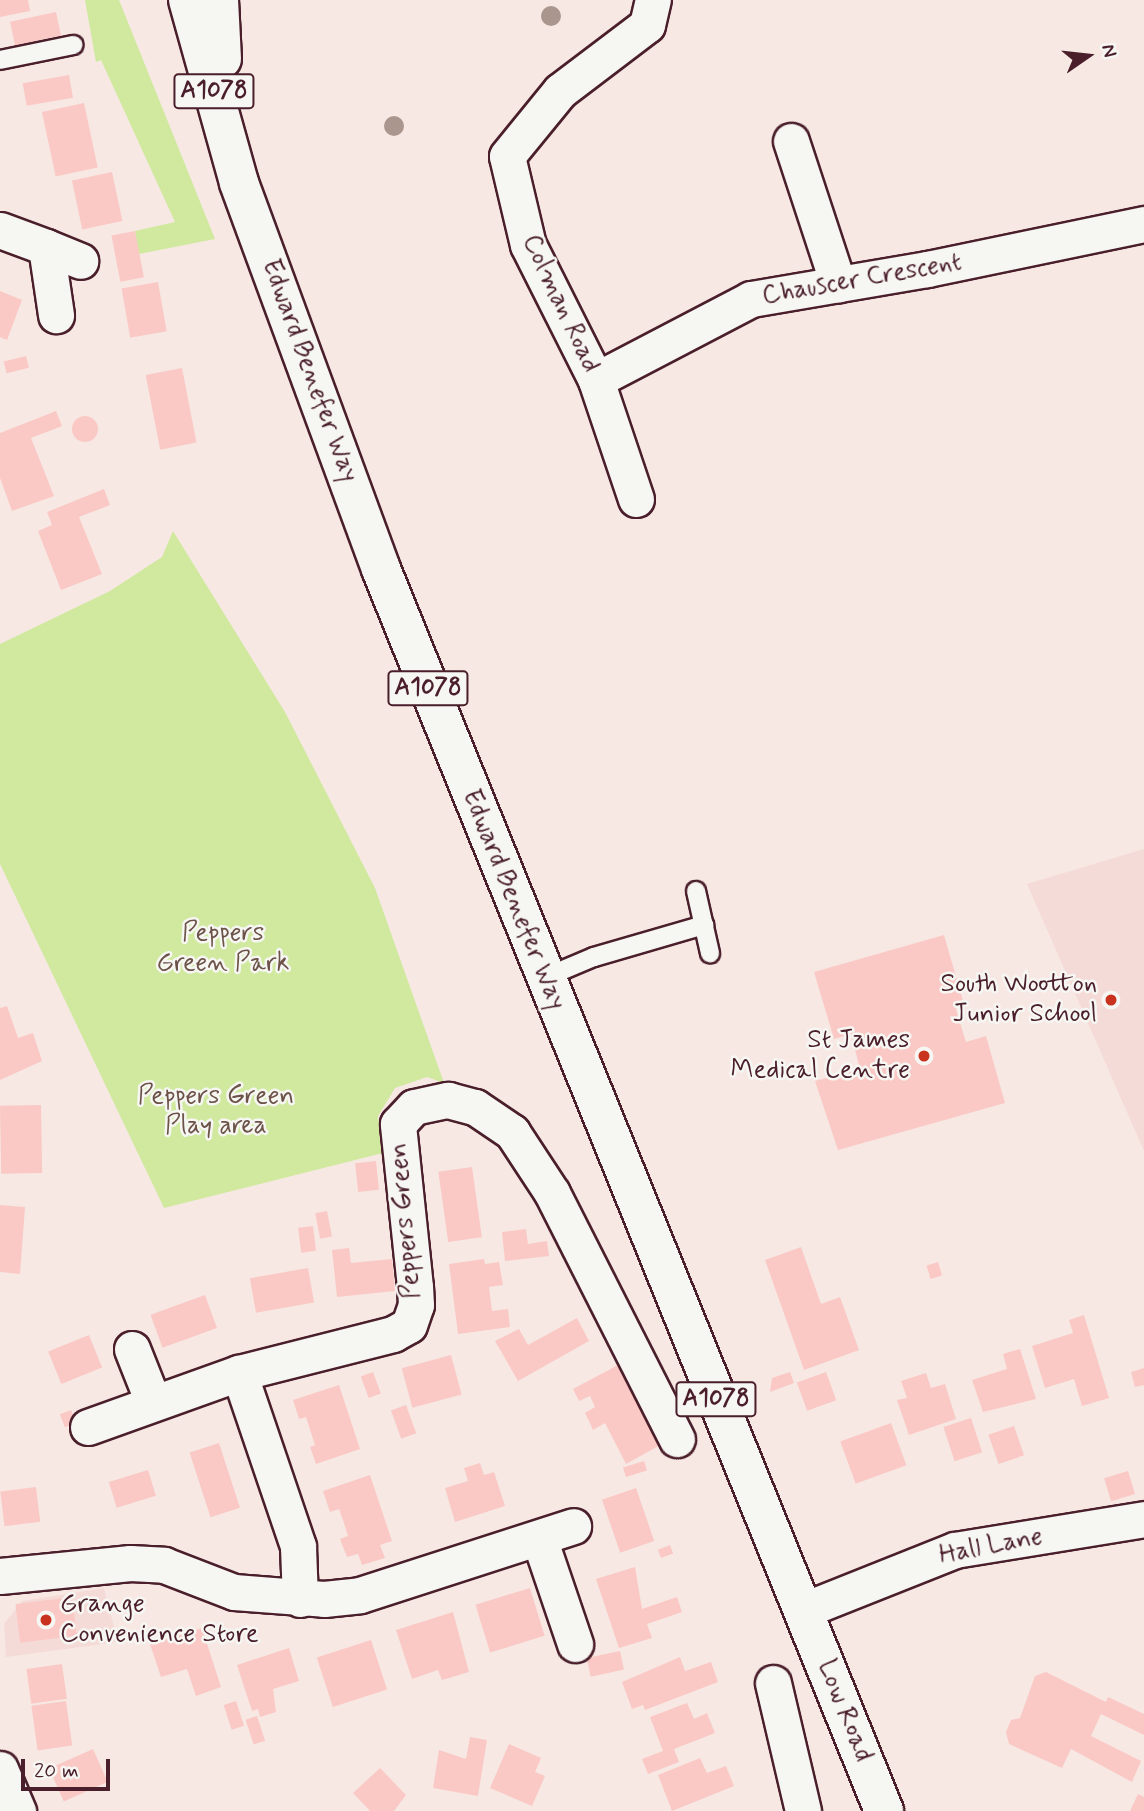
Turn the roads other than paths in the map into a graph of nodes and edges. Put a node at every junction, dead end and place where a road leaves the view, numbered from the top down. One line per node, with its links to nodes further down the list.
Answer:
1 (188, 0): 7 (main road, Edward Benefer Way / A1078)
2 (219, 0): 7 (main road, Edward Benefer Way / A1078)
3 (653, 0): 14 (street, Colman Road)
4 (73, 46): 5 (lane)
5 (0, 60)
6 (791, 141): 12 (street)
7 (239, 183): 19 (main road, Edward Benefer Way / A1078)
8 (1144, 223): 12 (street, Chauscer Crescent)
9 (0, 230): 10 (street)
10 (46, 247): 11 (street); 13 (street)
11 (80, 261)
12 (838, 284): 14 (street, Chauscer Crescent)
13 (56, 315)
14 (596, 380): 15 (street, Colman Road)
15 (636, 499)
16 (696, 891): 17 (lane)
17 (704, 925): 18 (lane); 19 (lane)
18 (710, 953)
19 (544, 978): 30 (main road, Edward Benefer Way / A1078)
20 (132, 1349): 22 (street)
21 (239, 1373): 22 (street, Peppers Green); 24 (street, Peppers Green); 29 (street)
22 (153, 1402): 23 (street, Peppers Green)
23 (88, 1426)
24 (677, 1439)
25 (1144, 1519): 30 (street, Hall Lane)
26 (573, 1525): 27 (street)
27 (539, 1538): 29 (street); 31 (street)
28 (0, 1576): 29 (street)
29 (300, 1599)
30 (804, 1610): 36 (main road, Low Road / A1078)
31 (575, 1644)
32 (784, 1700): 35 (street)
33 (0, 1769): 34 (street)
34 (18, 1811)
35 (803, 1811)
36 (884, 1811)

